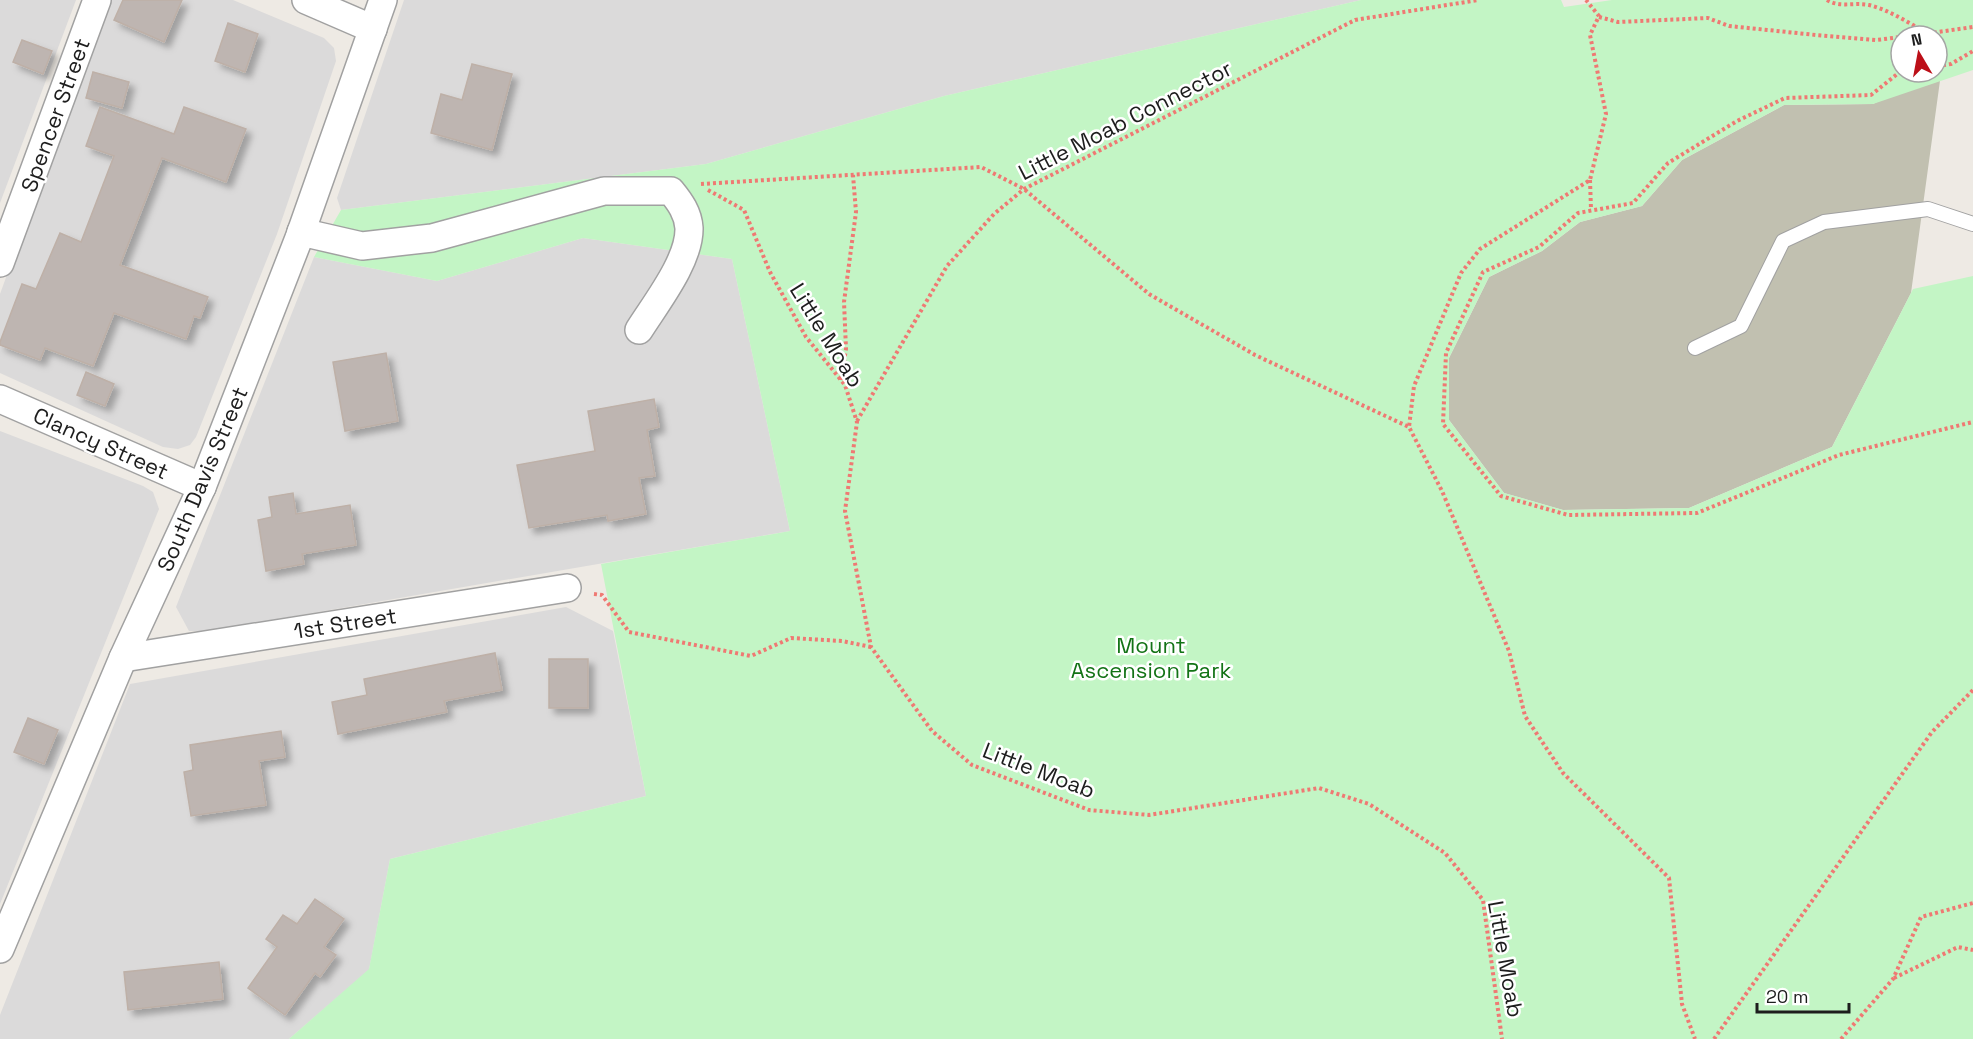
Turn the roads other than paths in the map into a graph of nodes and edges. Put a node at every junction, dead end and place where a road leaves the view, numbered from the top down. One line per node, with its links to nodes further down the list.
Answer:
1 (97, 0): 7 (street, Spencer Street)
2 (306, 0): 4 (street)
3 (383, 0): 4 (street, South Davis Street)
4 (373, 29): 6 (street, South Davis Street)
5 (1973, 224): 9 (lane)
6 (302, 232): 8 (street); 11 (street, South Davis Street)
7 (0, 263)
8 (639, 330)
9 (1695, 348)
10 (0, 399): 11 (street, Clancy Street)
11 (202, 487): 13 (street, South Davis Street)
12 (567, 588): 13 (street, 1st Street)
13 (123, 658): 14 (street, South Davis Street)
14 (0, 949)

